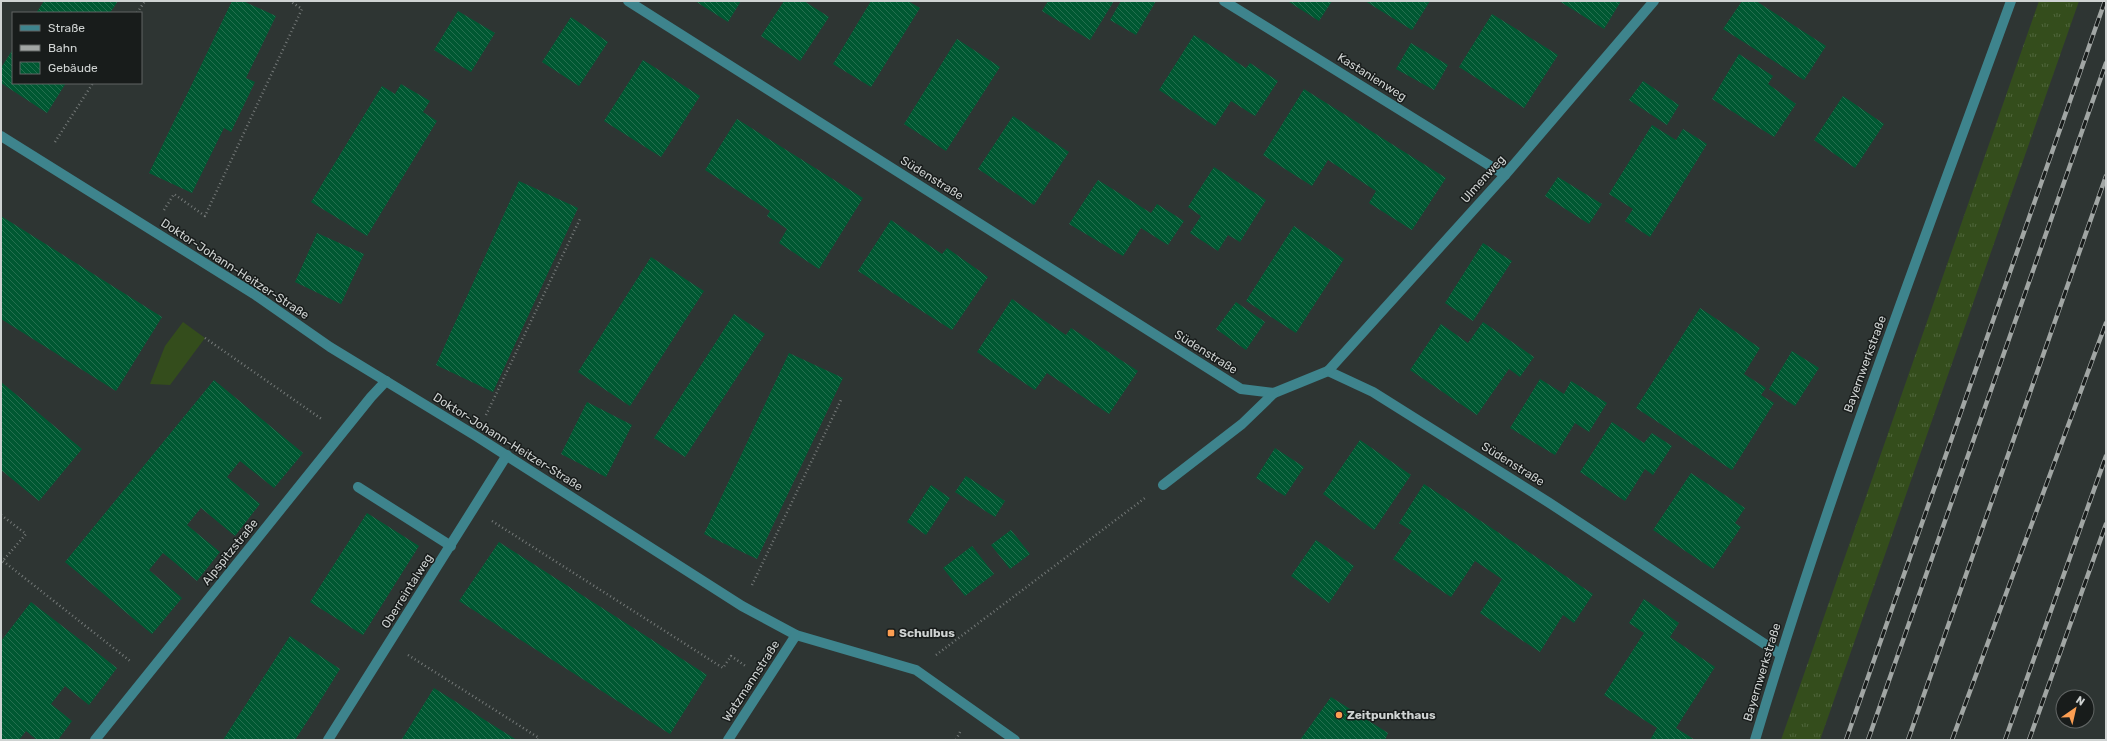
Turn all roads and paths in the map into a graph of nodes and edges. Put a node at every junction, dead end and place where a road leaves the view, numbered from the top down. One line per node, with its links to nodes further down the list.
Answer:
1 (145, 1): 7 (path)
2 (290, 1): 13 (path)
3 (628, 1): 17 (street, Südenstraße)
4 (1224, 1): 11 (street, Kastanienweg)
5 (1654, 1): 11 (street, Ulmenweg)
6 (2011, 1): 31 (street, Bayernwerkstraße)
7 (138, 12)
8 (92, 84): 10 (path)
9 (1, 136): 10 (street, Doktor-Johann-Heitzer-Straße)
10 (42, 162): 13 (street, Doktor-Johann-Heitzer-Straße)
11 (1505, 175): 15 (street, Ulmenweg)
12 (580, 219): 20 (path)
13 (152, 230): 16 (street, Doktor-Johann-Heitzer-Straße)
14 (205, 338): 19 (path)
15 (1328, 371): 17 (street, Südenstraße); 31 (street, Südenstraße)
16 (386, 382): 19 (street, Alpspitzstraße); 20 (street, Doktor-Johann-Heitzer-Straße)
17 (1274, 393): 22 (street)
18 (841, 400): 28 (path)
19 (341, 433): 33 (street, Alpspitzstraße)
20 (476, 436): 21 (street, Doktor-Johann-Heitzer-Straße)
21 (507, 455): 24 (street, Oberreintalweg); 28 (street, Doktor-Johann-Heitzer-Straße)
22 (1163, 485): 32 (path)
23 (358, 487): 26 (street)
24 (473, 509): 26 (street, Oberreintalweg); 34 (path)
25 (1, 515): 27 (path)
26 (451, 546): 30 (street, Oberreintalweg)
27 (2, 562): 33 (path)
28 (742, 606): 29 (street, Doktor-Johann-Heitzer-Straße)
29 (796, 635): 32 (street, Doktor-Johann-Heitzer-Straße); 34 (street, Watzmannstraße)
30 (389, 643): 36 (street, Oberreintalweg); 37 (path)
31 (1780, 654): 40 (street, Bayernwerkstraße)
32 (916, 670): 39 (street, Doktor-Johann-Heitzer-Straße)
33 (147, 675): 35 (street, Alpspitzstraße)
34 (768, 679): 38 (street, Watzmannstraße)
35 (95, 740)
36 (328, 740)
37 (538, 740)
38 (728, 740)
39 (1015, 740)
40 (1755, 740)

